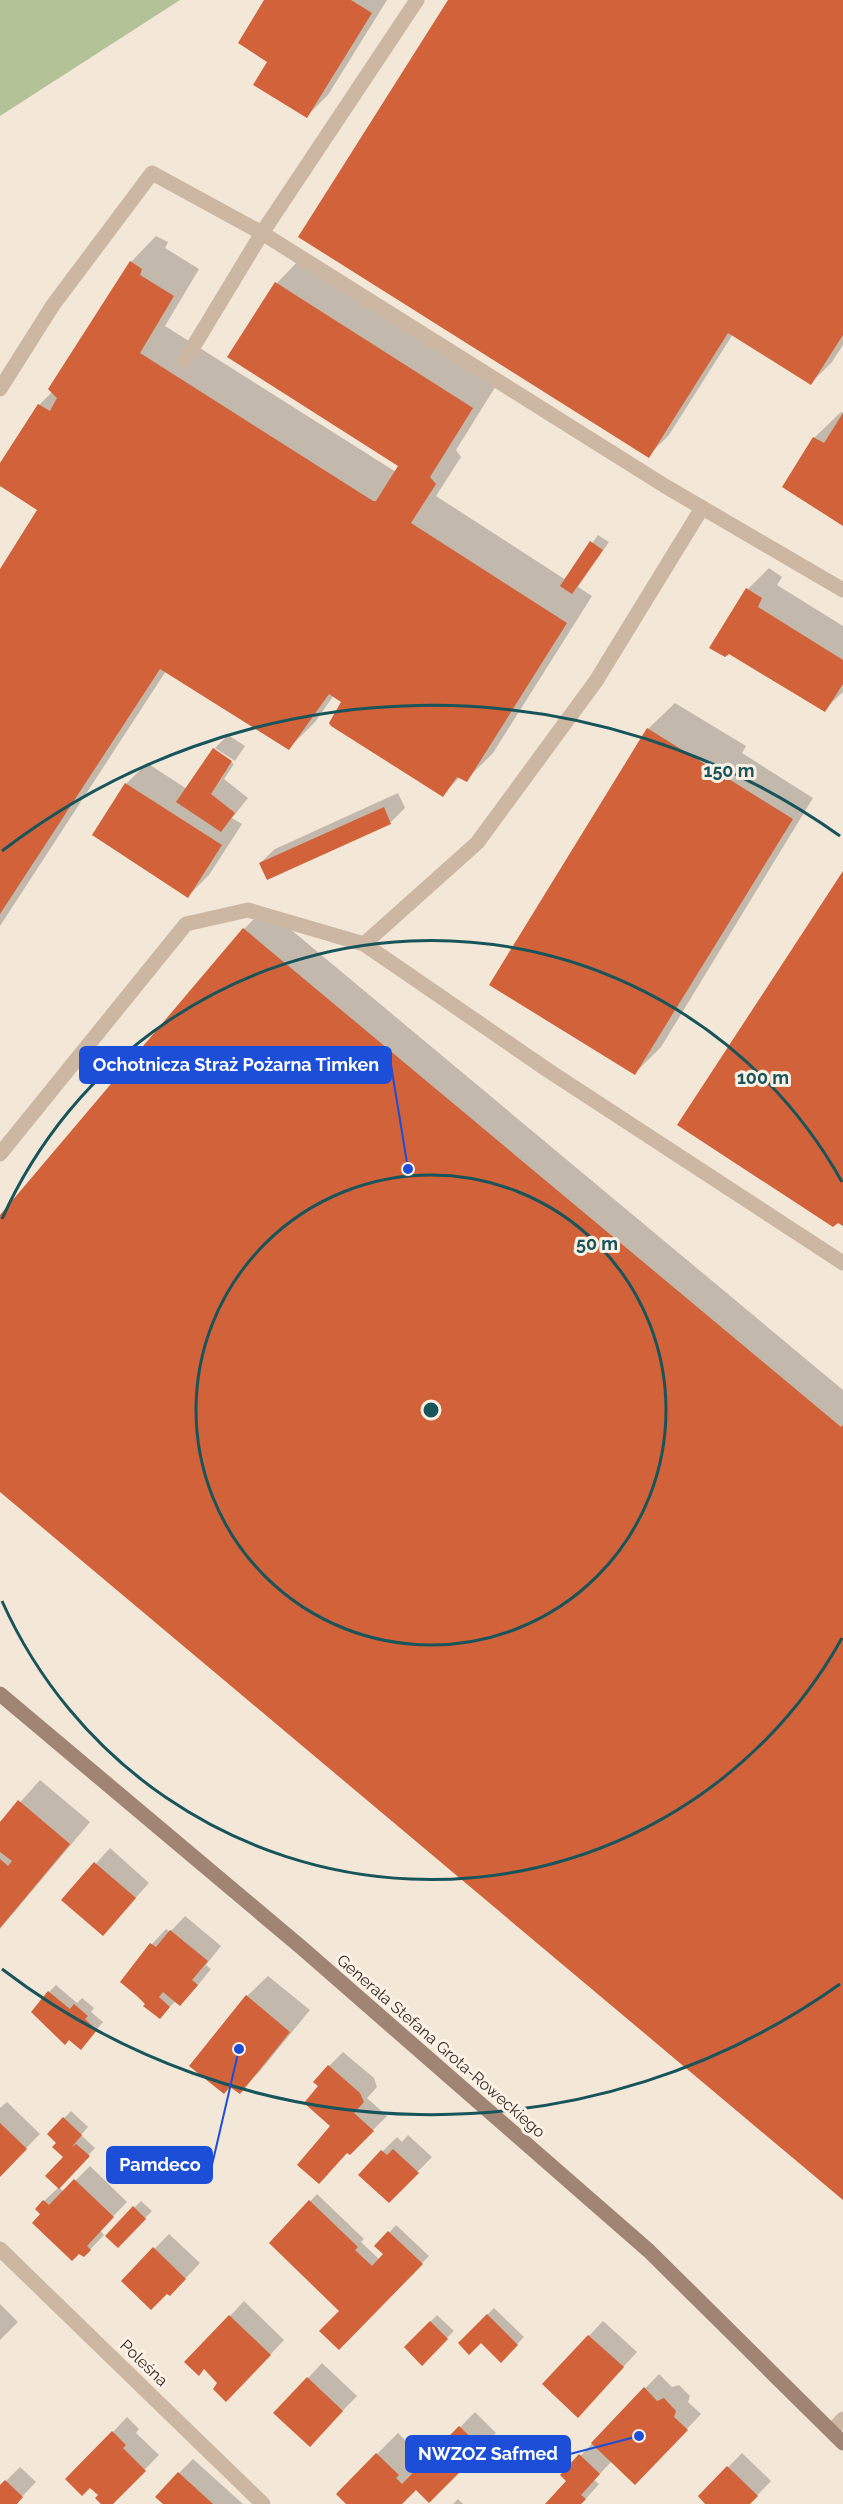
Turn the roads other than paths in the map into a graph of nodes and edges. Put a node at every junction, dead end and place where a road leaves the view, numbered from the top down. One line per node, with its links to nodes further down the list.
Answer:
1 (417, 0): 2 (street)
2 (262, 233): 3 (street); 4 (street); 5 (street)
3 (184, 362)
4 (0, 389)
5 (702, 507): 6 (street); 7 (street)
6 (843, 590)
7 (364, 944): 8 (street); 9 (street)
8 (0, 1154)
9 (843, 1263)
10 (0, 1694): 13 (street, Generała Stefana Grota-Roweckiego)
11 (0, 2249): 15 (street, Poleśna)
12 (843, 2419): 13 (street)
13 (832, 2431): 14 (street, Generała Stefana Grota-Roweckiego)
14 (843, 2443)
15 (263, 2504)

